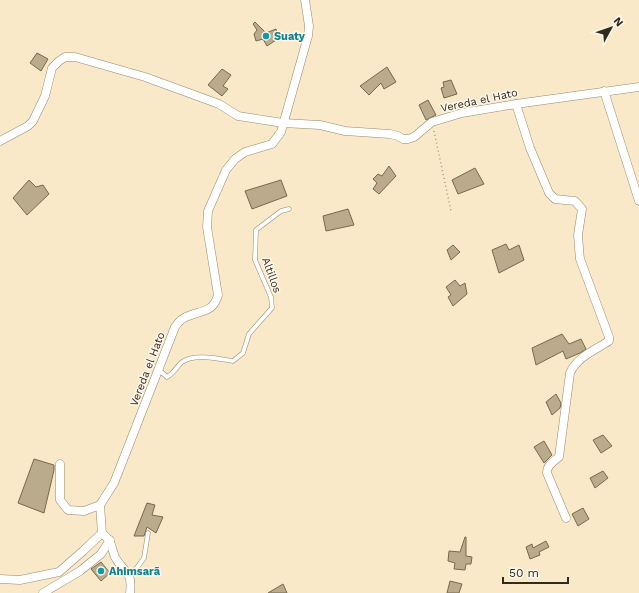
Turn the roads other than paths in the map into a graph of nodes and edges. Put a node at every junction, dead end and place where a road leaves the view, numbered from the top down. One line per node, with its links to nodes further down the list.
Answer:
1 (305, 0): 5 (street, Vereda el Hato)
2 (639, 87): 3 (street, Vereda el Hato)
3 (604, 91): 4 (street, Vereda el Hato); 7 (street)
4 (516, 104): 5 (street, Vereda el Hato); 12 (street)
5 (283, 124): 6 (street, Vereda el Hato); 9 (street, Vereda el Hato)
6 (0, 141)
7 (639, 201)
8 (289, 209): 9 (lane, Altillos)
9 (159, 369): 11 (street, Vereda el Hato)
10 (60, 464): 11 (street)
11 (100, 505): 13 (street)
12 (566, 518)
13 (102, 533): 15 (street); 17 (street)
14 (148, 533): 16 (lane)
15 (110, 540): 16 (street); 18 (street)
16 (130, 577): 19 (street)
17 (0, 579)
18 (43, 593)
19 (130, 593)

